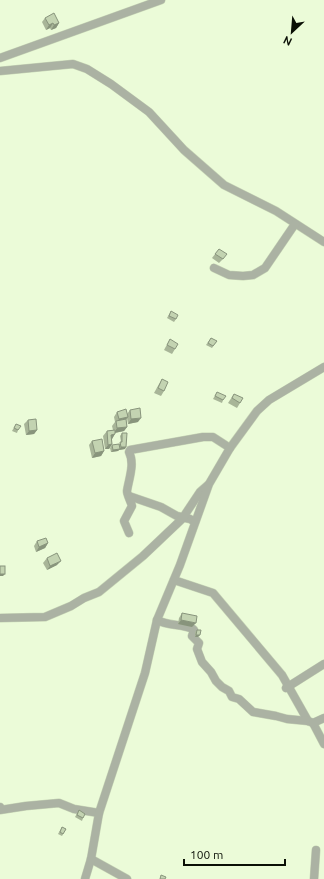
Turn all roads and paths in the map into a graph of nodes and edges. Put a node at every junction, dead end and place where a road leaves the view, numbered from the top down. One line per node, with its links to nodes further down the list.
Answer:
1 (161, 0): 2 (street)
2 (0, 58)
3 (0, 71): 4 (street)
4 (295, 224): 5 (street); 6 (street)
5 (324, 242)
6 (214, 268)
7 (324, 366): 8 (street)
8 (230, 448): 9 (street); 10 (street)
9 (209, 484): 11 (street); 12 (street)
10 (128, 496): 11 (street); 13 (street)
11 (184, 517): 12 (street); 15 (street)
12 (195, 522): 14 (street)
13 (129, 533)
14 (174, 580): 16 (street); 18 (street)
15 (0, 618)
16 (157, 620): 20 (street); 23 (street)
17 (324, 664): 18 (street)
18 (288, 687): 20 (street)
19 (324, 718): 20 (street)
20 (310, 722): 21 (street)
21 (324, 744)
22 (0, 808): 23 (street)
23 (99, 813): 25 (street)
24 (316, 850): 28 (street)
25 (91, 859): 26 (street); 27 (street)
26 (85, 879)
27 (128, 879)
28 (314, 879)

